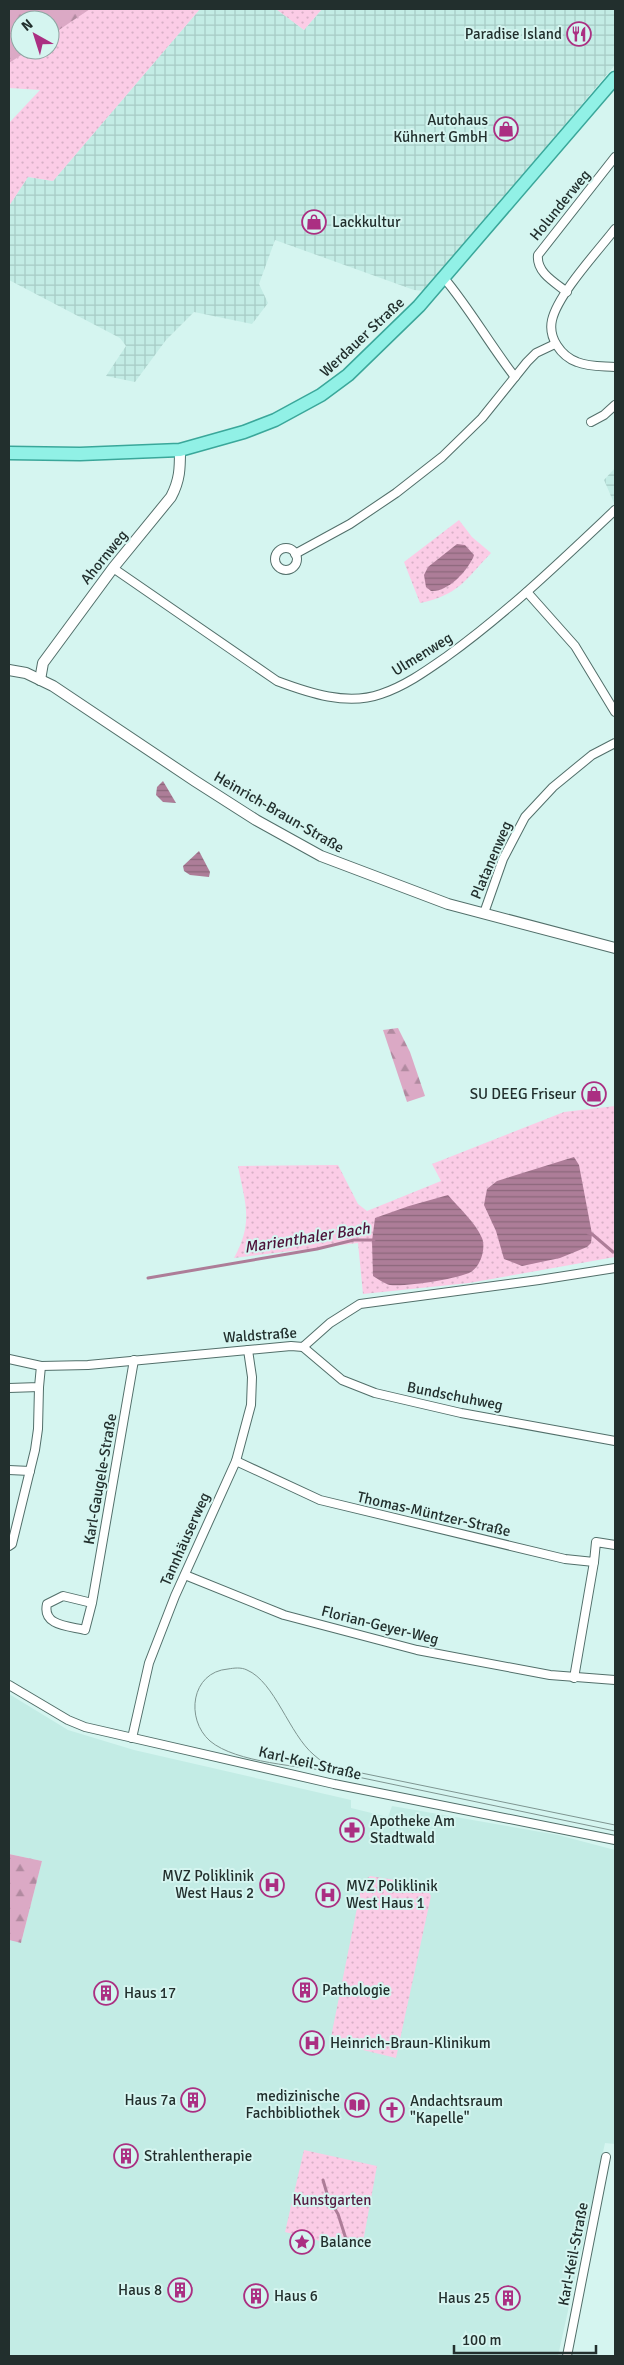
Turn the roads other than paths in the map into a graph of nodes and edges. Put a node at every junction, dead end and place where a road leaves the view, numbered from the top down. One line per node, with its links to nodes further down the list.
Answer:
1 (615, 78): 4 (main road, Werdauer Straße)
2 (615, 157): 5 (street, Holunderweg)
3 (615, 229): 5 (street)
4 (444, 278): 8 (street); 11 (main road, Werdauer Straße)
5 (567, 292): 6 (street)
6 (555, 344): 7 (street); 8 (street)
7 (615, 367)
8 (515, 377): 14 (street)
9 (615, 405): 10 (street)
10 (591, 422)
11 (180, 450): 12 (main road, Werdauer Straße); 15 (street, Ahornweg)
12 (9, 453)
13 (615, 510): 16 (street, Ulmenweg)
14 (295, 554)
15 (113, 568): 16 (street, Ulmenweg); 18 (street, Ahornweg)
16 (527, 592): 19 (street)
17 (9, 670): 18 (street, Heinrich-Braun-Straße)
18 (40, 680): 21 (street, Heinrich-Braun-Straße)
19 (615, 712)
20 (614, 745): 21 (street, Platanenweg)
21 (484, 913): 22 (street, Heinrich-Braun-Straße)
22 (615, 948)
23 (615, 1268): 24 (street, Waldstraße)
24 (303, 1347): 25 (street, Waldstraße); 31 (street, Bundschuhweg)
25 (248, 1350): 27 (street, Waldstraße); 32 (street, Tannhäuserweg)
26 (9, 1359): 28 (street, Waldstraße)
27 (134, 1360): 28 (street, Waldstraße); 40 (street, Karl-Gaugele-Straße)
28 (41, 1366): 29 (street)
29 (39, 1387): 30 (street); 34 (street)
30 (9, 1388)
31 (615, 1441)
32 (236, 1461): 38 (street, Thomas-Müntzer-Straße); 39 (street, Tannhäuserweg)
33 (9, 1470): 34 (street)
34 (30, 1471): 35 (street)
35 (12, 1526): 37 (street)
36 (615, 1545): 38 (street)
37 (9, 1546)
38 (594, 1562): 41 (street)
39 (185, 1574): 41 (street, Florian-Geyer-Weg); 44 (street, Tannhäuserweg)
40 (92, 1603): 40 (street, Karl-Gaugele-Straße)
41 (574, 1678): 42 (street, Florian-Geyer-Weg)
42 (615, 1680)
43 (9, 1685): 44 (street, Karl-Keil-Straße)
44 (132, 1738): 45 (street, Karl-Keil-Straße)
45 (615, 1840)
46 (606, 2157): 47 (street, Karl-Keil-Straße)
47 (568, 2356)

